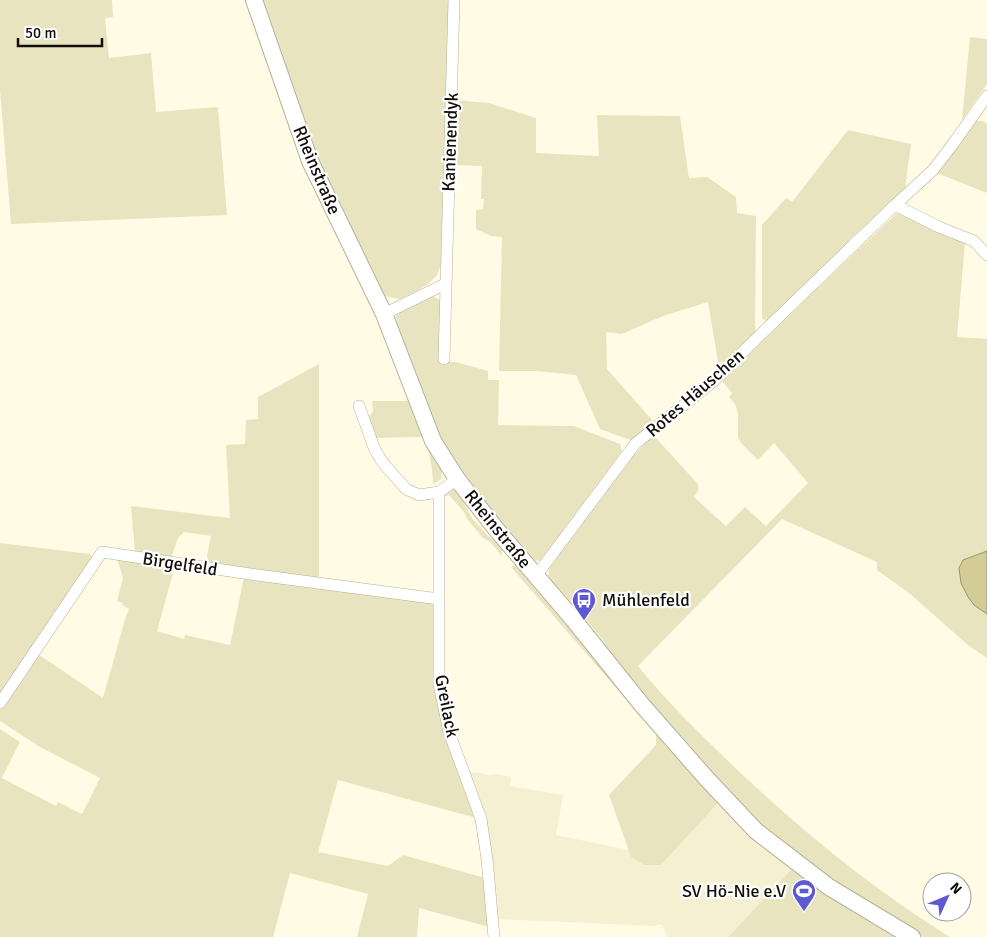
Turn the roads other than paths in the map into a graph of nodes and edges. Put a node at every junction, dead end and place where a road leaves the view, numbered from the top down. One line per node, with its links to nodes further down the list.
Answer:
1 (254, 0): 7 (main road, Rheinstraße)
2 (454, 0): 6 (street, Kanienendyk)
3 (987, 96): 4 (street, Rotes Häuschen)
4 (895, 205): 5 (street); 12 (street, Rotes Häuschen)
5 (987, 255)
6 (446, 284): 7 (street); 8 (street, Kanienendyk)
7 (384, 314): 10 (main road, Rheinstraße)
8 (444, 359)
9 (360, 406): 11 (street)
10 (457, 479): 11 (street); 12 (main road, Rheinstraße)
11 (439, 492): 13 (street, Greilack)
12 (536, 576): 16 (main road, Rheinstraße)
13 (438, 599): 14 (street, Birgelfeld); 15 (street, Greilack)
14 (0, 703)
15 (494, 937)
16 (912, 937)

